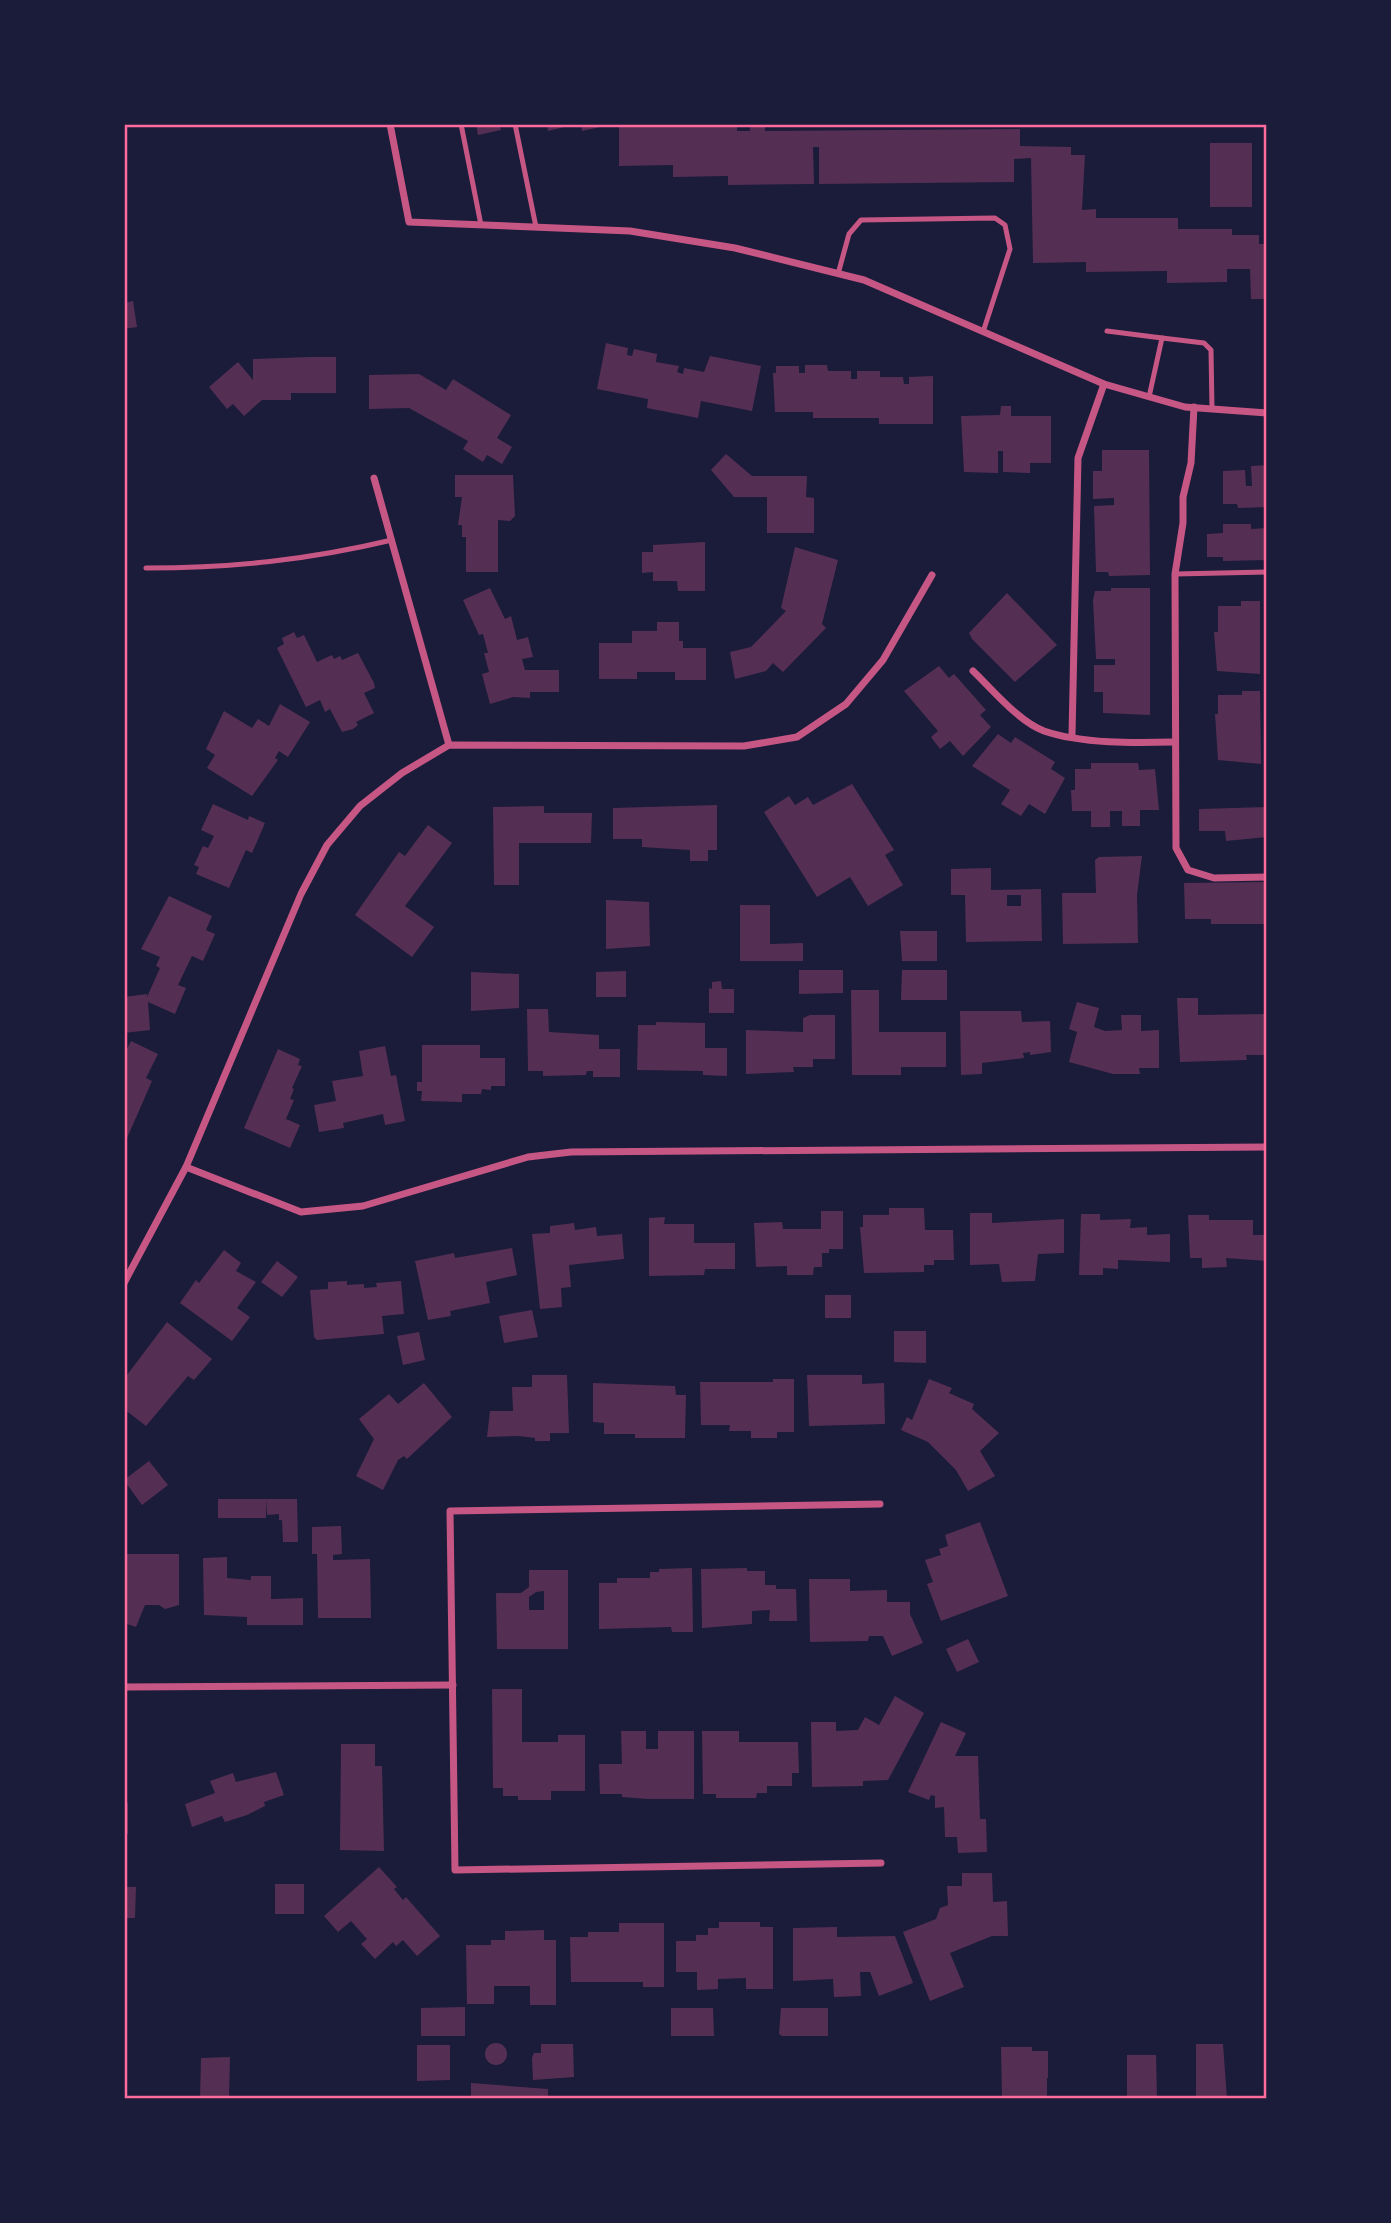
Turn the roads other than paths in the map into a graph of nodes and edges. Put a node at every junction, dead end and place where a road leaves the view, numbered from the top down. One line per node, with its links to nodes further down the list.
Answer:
1 (390, 124): 4 (street)
2 (461, 124): 4 (lane)
3 (515, 124): 5 (lane)
4 (481, 225): 5 (street)
5 (537, 227): 6 (street)
6 (838, 274): 7 (street); 7 (lane)
7 (984, 330): 10 (street)
8 (1107, 331): 9 (lane)
9 (1162, 338): 11 (lane); 13 (lane)
10 (1104, 384): 11 (street); 22 (street)
11 (1149, 397): 12 (street)
12 (1194, 407): 13 (street); 19 (street)
13 (1212, 409): 14 (street)
14 (1267, 413)
15 (374, 478): 16 (street)
16 (392, 540): 17 (lane); 24 (street)
17 (146, 568)
18 (1267, 572): 19 (lane)
19 (1175, 574): 23 (street)
20 (932, 575): 24 (street)
21 (973, 671): 22 (street)
22 (1072, 735): 23 (street)
23 (1174, 742): 25 (street)
24 (449, 746): 27 (street)
25 (1267, 877)
26 (1267, 1147): 27 (street)
27 (186, 1167): 28 (street)
28 (124, 1283)
29 (880, 1504): 30 (street)
30 (453, 1685): 31 (street); 32 (street)
31 (124, 1687)
32 (881, 1863)

